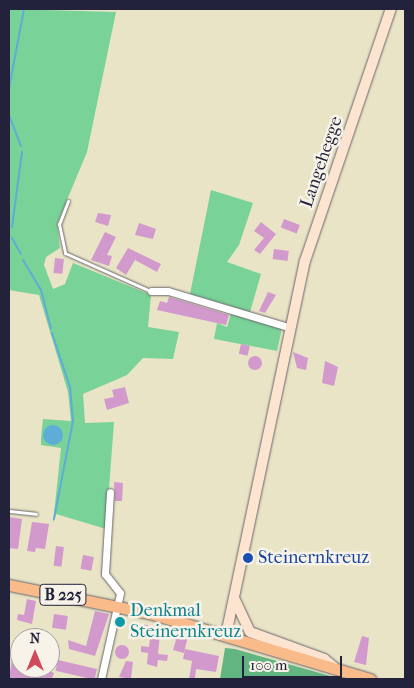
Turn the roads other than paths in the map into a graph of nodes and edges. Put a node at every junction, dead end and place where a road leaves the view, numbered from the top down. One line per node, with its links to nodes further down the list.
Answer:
1 (391, 9): 4 (street, Langehegge)
2 (68, 201): 3 (lane)
3 (151, 291): 4 (street)
4 (288, 327): 9 (street, Langehegge)
5 (110, 492): 10 (street)
6 (9, 511): 7 (lane)
7 (36, 514)
8 (9, 585): 10 (main road, B 225)
9 (234, 594): 11 (street, Langehegge); 12 (street, B 225)
10 (118, 606): 11 (main road, B 225); 13 (street)
11 (226, 635): 12 (main road, B 225)
12 (335, 668): 14 (main road, B 225)
13 (101, 679)
14 (370, 679)

